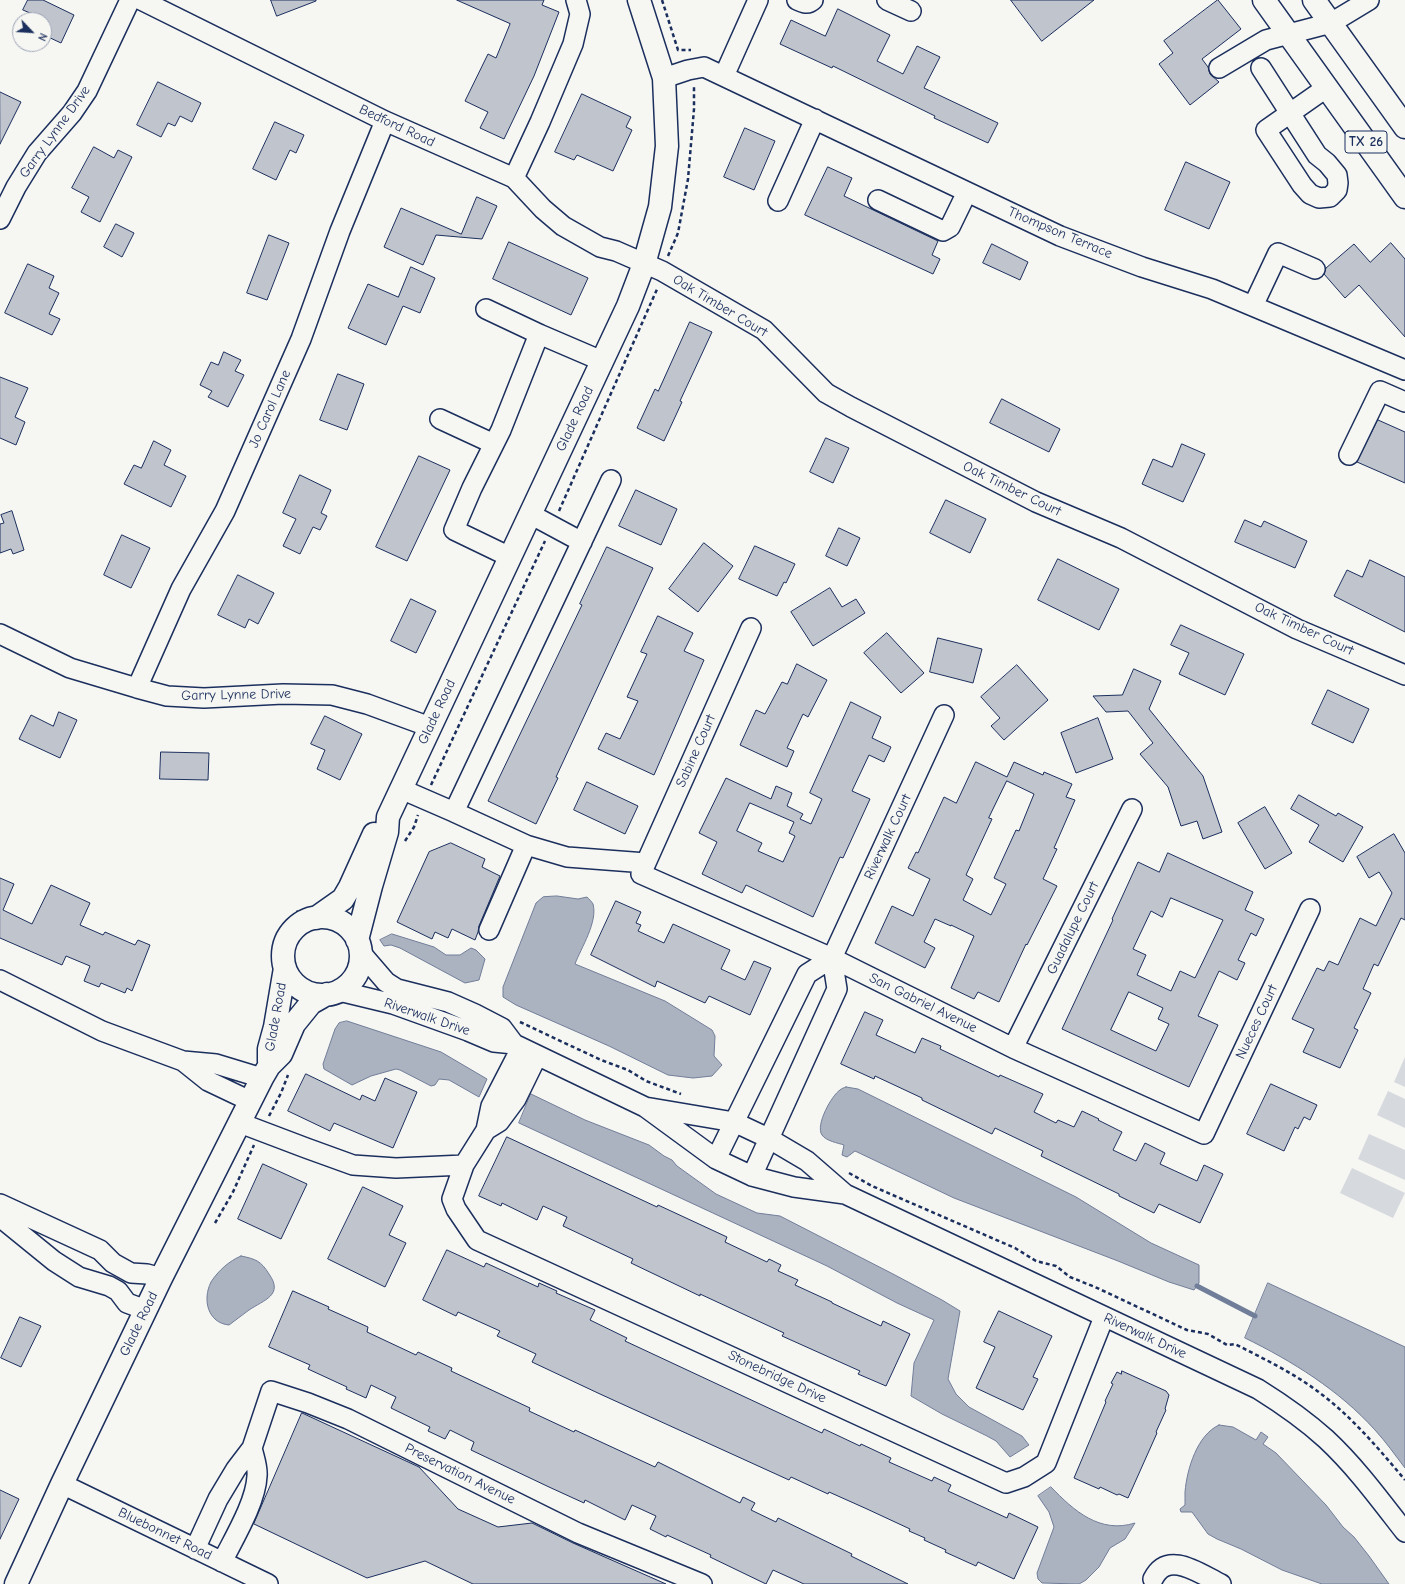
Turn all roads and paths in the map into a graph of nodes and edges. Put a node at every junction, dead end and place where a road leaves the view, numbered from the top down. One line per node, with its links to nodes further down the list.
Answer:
1 (130, 0): 28 (street, Garry Lynne Drive)
2 (141, 0): 22 (street, Bedford Road)
3 (576, 0): 23 (street)
4 (639, 0): 18 (main road, Glade Road)
5 (758, 0): 17 (street)
6 (797, 0): 7 (street)
7 (814, 0)
8 (887, 0): 12 (street)
9 (1264, 0): 14 (main road, TX 26)
10 (1314, 0): 13 (main road, TX 26)
11 (1369, 0): 13 (street)
12 (910, 11)
13 (1330, 23): 14 (street); 20 (main road, TX 26)
14 (1288, 35): 15 (street); 19 (main road, TX 26)
15 (1219, 68)
16 (1261, 68): 19 (street)
17 (724, 76): 18 (street, Thompson Terrace); 21 (street, Thompson Terrace)
18 (664, 78): 29 (main road, Glade Road)
19 (1326, 88): 25 (main road, TX 26)
20 (1402, 118)
21 (815, 119): 24 (street, Thompson Terrace); 27 (street)
22 (385, 122): 23 (street, Bedford Road); 47 (street, Jo Carol Lane)
23 (514, 178): 29 (street, Bedford Road)
24 (967, 192): 26 (street); 31 (street, Thompson Terrace)
25 (1405, 197)
26 (878, 200)
27 (778, 201)
28 (0, 219)
29 (644, 264): 34 (main road, Glade Road); 46 (street, Oak Timber Court)
30 (1315, 269): 31 (street)
31 (1253, 306): 35 (street, Thompson Terrace)
32 (486, 309): 33 (street)
33 (539, 334): 34 (street); 38 (street)
34 (602, 361): 41 (main road, Glade Road)
35 (1405, 370)
36 (1405, 402): 39 (street)
37 (440, 419): 38 (street)
38 (494, 444): 43 (street)
39 (1349, 455)
40 (611, 480): 42 (street)
41 (530, 514): 42 (street); 43 (main road, Glade Road)
42 (582, 542): 52 (street)
43 (510, 558): 49 (main road, Glade Road)
44 (751, 628): 55 (street, Sabine Court)
45 (0, 634): 47 (street, Garry Lynne Drive)
46 (1405, 675)
47 (137, 688): 49 (street, Garry Lynne Drive)
48 (944, 715): 60 (street, Riverwalk Court)
49 (430, 727): 50 (main road, Glade Road)
50 (401, 789): 52 (street, San Gabriel Avenue); 53 (main road, Glade Road)
51 (1132, 809): 65 (street, Guadalupe Court)
52 (454, 812): 54 (street, San Gabriel Avenue)
53 (388, 817): 57 (main road, Glade Road); 59 (main road, Glade Road)
54 (526, 845): 55 (street, San Gabriel Avenue); 58 (street)
55 (644, 868): 60 (street, San Gabriel Avenue)
56 (1310, 909): 75 (street, Nueces Court)
57 (310, 912): 59 (main road, Glade Road); 61 (main road, Glade Road); 61 (path)
58 (488, 930)
59 (359, 947): 63 (main road, Glade Road); 66 (street, Riverwalk Drive)
60 (832, 958): 65 (street, San Gabriel Avenue); 72 (street); 76 (street)
61 (280, 964): 63 (main road, Glade Road); 68 (main road, Glade Road)
62 (0, 980): 67 (street)
63 (333, 993): 66 (street, Riverwalk Drive); 68 (main road, Glade Road)
64 (518, 1021): 69 (path)
65 (1013, 1048): 75 (street, San Gabriel Avenue)
66 (524, 1049): 71 (street, Riverwalk Drive); 78 (street, Stonebridge Drive)
67 (183, 1060): 68 (street); 70 (street)
68 (273, 1072): 70 (main road, Glade Road); 74 (path)
69 (688, 1097)
70 (250, 1101): 73 (main road, Glade Road)
71 (645, 1107): 72 (street, Riverwalk Drive); 77 (street, Riverwalk Drive)
72 (734, 1122): 76 (street, Riverwalk Drive); 77 (street)
73 (240, 1123): 74 (street); 85 (main road, Glade Road)
74 (261, 1131): 78 (street); 83 (path)
75 (1204, 1134)
76 (768, 1138): 80 (street); 81 (street, Riverwalk Drive)
77 (716, 1160): 80 (street, Riverwalk Drive)
78 (464, 1165): 88 (street, Stonebridge Drive)
79 (844, 1170): 90 (path)
80 (752, 1176): 81 (street, Riverwalk Drive)
81 (845, 1194): 88 (street, Riverwalk Drive)
82 (1, 1211): 84 (street); 86 (street)
83 (215, 1223)
84 (131, 1273): 85 (street); 86 (street)
85 (161, 1278): 87 (main road, Glade Road)
86 (118, 1291): 87 (street)
87 (146, 1310): 91 (main road, Glade Road)
88 (1104, 1317): 92 (street, Riverwalk Drive)
89 (252, 1448): 93 (street, Preservation Avenue); 94 (street); 98 (street, Preservation Avenue)
90 (1405, 1480)
91 (62, 1484): 93 (street, Bluebonnet Road); 96 (main road, Glade Road)
92 (1405, 1532)
93 (195, 1549): 94 (street, Bluebonnet Road)
94 (222, 1562): 97 (street, Bluebonnet Road)
95 (1153, 1579): 99 (street)
96 (16, 1584)
97 (268, 1584)
98 (702, 1584)
99 (1221, 1584)

